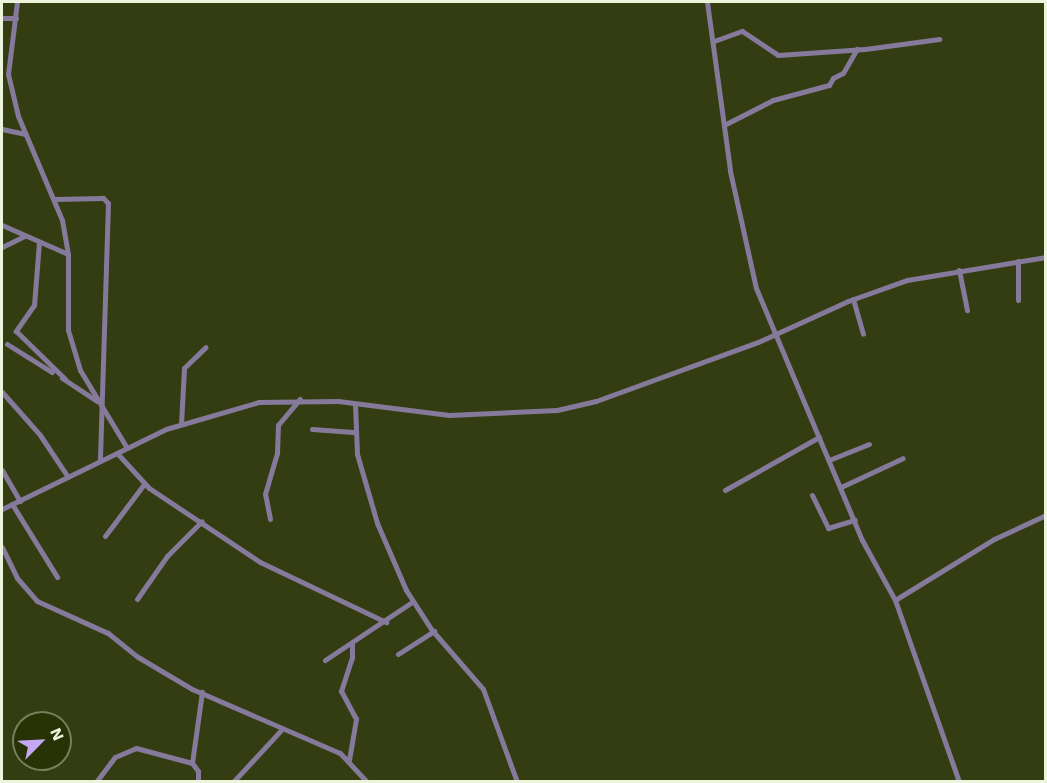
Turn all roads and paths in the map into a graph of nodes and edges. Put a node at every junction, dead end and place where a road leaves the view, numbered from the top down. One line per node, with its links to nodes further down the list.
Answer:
1 (16, 2): 4 (street)
2 (707, 2): 6 (street)
3 (2, 18): 4 (street)
4 (16, 18): 10 (street)
5 (939, 39): 7 (street)
6 (714, 41): 7 (street); 8 (street)
7 (857, 49): 8 (street)
8 (724, 125): 23 (street)
9 (2, 129): 10 (street)
10 (26, 134): 11 (street)
11 (55, 199): 16 (street); 30 (street)
12 (2, 225): 13 (street)
13 (25, 236): 14 (street); 15 (street)
14 (39, 242): 16 (street); 27 (street)
15 (2, 247)
16 (68, 254): 30 (street)
17 (1046, 257): 18 (street)
18 (1018, 261): 19 (street); 21 (street)
19 (959, 270): 20 (street); 22 (street)
20 (853, 299): 23 (street); 24 (street)
21 (1018, 300)
22 (967, 310)
23 (775, 334): 31 (street); 35 (street)
24 (863, 334)
25 (7, 344): 27 (street)
26 (206, 347): 32 (street)
27 (65, 379): 30 (street)
28 (2, 392): 43 (street)
29 (300, 399): 31 (street); 32 (street); 52 (street)
30 (98, 403): 37 (street); 41 (street)
31 (355, 404): 34 (street)
32 (181, 424): 37 (street)
33 (312, 429): 34 (street)
34 (353, 432): 60 (street)
35 (819, 437): 40 (street); 46 (street)
36 (869, 444): 40 (street)
37 (127, 448): 38 (street)
38 (117, 453): 41 (street); 44 (street)
39 (903, 458): 45 (street)
40 (829, 460): 45 (street)
41 (100, 461): 43 (street)
42 (2, 470): 48 (street)
43 (68, 477): 48 (street)
44 (144, 484): 54 (street); 55 (street)
45 (841, 486): 53 (street)
46 (725, 490)
47 (812, 495): 53 (street)
48 (20, 501): 49 (street)
49 (12, 504): 50 (street); 57 (street)
50 (2, 509)
51 (1046, 515): 59 (street)
52 (270, 519)
53 (855, 520): 59 (street)
54 (202, 521): 58 (street); 61 (street)
55 (105, 536)
56 (2, 547): 66 (street)
57 (57, 577)
58 (137, 599)
59 (895, 600): 75 (street)
60 (412, 602): 61 (street); 62 (street)
61 (386, 622): 63 (street)
62 (434, 631): 64 (street); 74 (street)
63 (352, 643): 65 (street); 68 (street)
64 (398, 654)
65 (326, 660)
66 (202, 692): 67 (street); 69 (street)
67 (282, 729): 68 (street); 72 (street)
68 (349, 760): 73 (street)
69 (192, 763): 70 (street); 71 (street)
70 (96, 782)
71 (198, 782)
72 (233, 782)
73 (367, 782)
74 (517, 782)
75 (959, 782)

